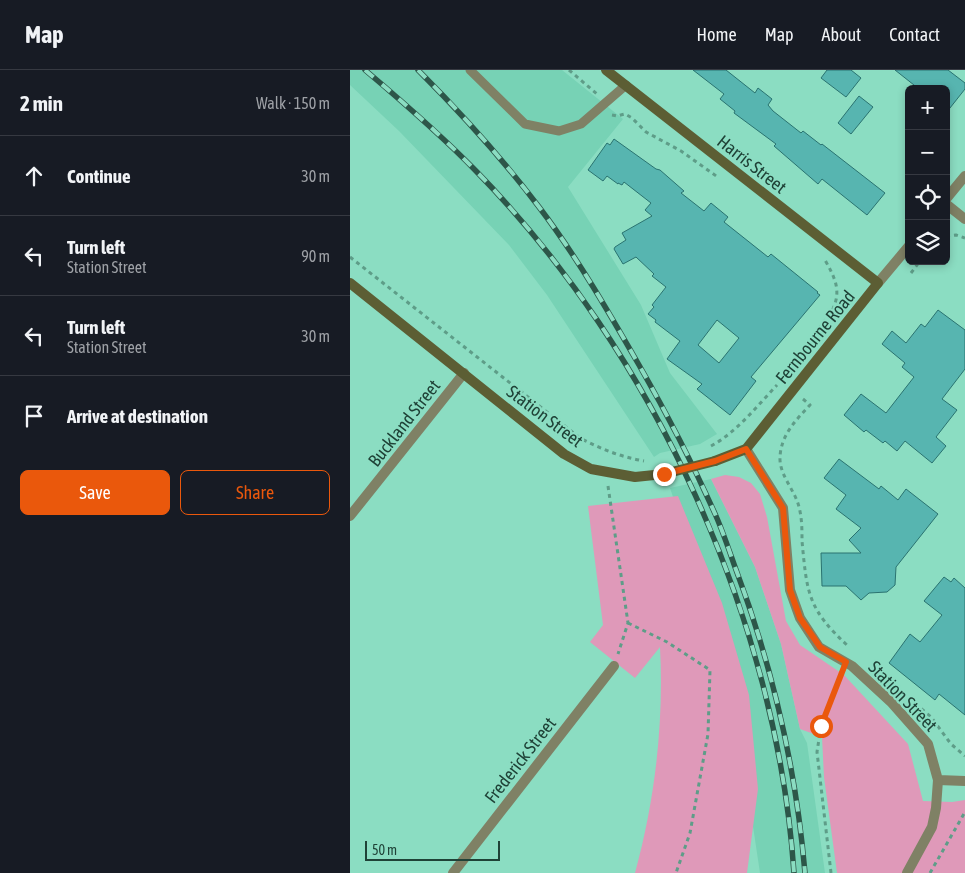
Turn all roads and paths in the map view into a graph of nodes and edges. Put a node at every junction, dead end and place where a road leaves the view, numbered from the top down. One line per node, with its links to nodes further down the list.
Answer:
1 (470, 70): 5 (lane)
2 (569, 70): 5 (path)
3 (606, 70): 4 (street, Harris Street)
4 (626, 85): 5 (lane); 19 (street, Harris Street)
5 (604, 104): 7 (path)
6 (965, 176): 8 (street)
7 (721, 180)
8 (950, 194)
9 (950, 207): 10 (street)
10 (965, 219)
11 (950, 236): 12 (path)
12 (965, 238)
13 (905, 251): 19 (street, Fernbourne Road)
14 (350, 256): 26 (path)
15 (824, 258): 21 (path)
16 (917, 265): 17 (path)
17 (911, 273)
18 (350, 283): 20 (street, Station Street)
19 (878, 284): 23 (street, Fernbourne Road)
20 (464, 373): 27 (street, Station Street); 28 (street, Buckland Street)
21 (786, 374)
22 (781, 380): 25 (path)
23 (792, 391): 24 (street, Fernbourne Road); 30 (path)
24 (746, 449): 27 (street, Station Street, bridge); 31 (street, Station Street)
25 (703, 450)
26 (650, 461)
27 (608, 472): 29 (path)
28 (350, 516)
29 (628, 623): 32 (path); 39 (path)
30 (854, 651)
31 (846, 662): 35 (street, Station Street); 40 (path)
32 (614, 666): 38 (street, Frederick Street)
33 (900, 691): 34 (path)
34 (965, 756)
35 (938, 780): 36 (street); 41 (street, Station Street)
36 (965, 782)
37 (965, 812): 42 (path)
38 (453, 873)
39 (676, 873)
40 (831, 873)
41 (907, 873)
42 (930, 873)

